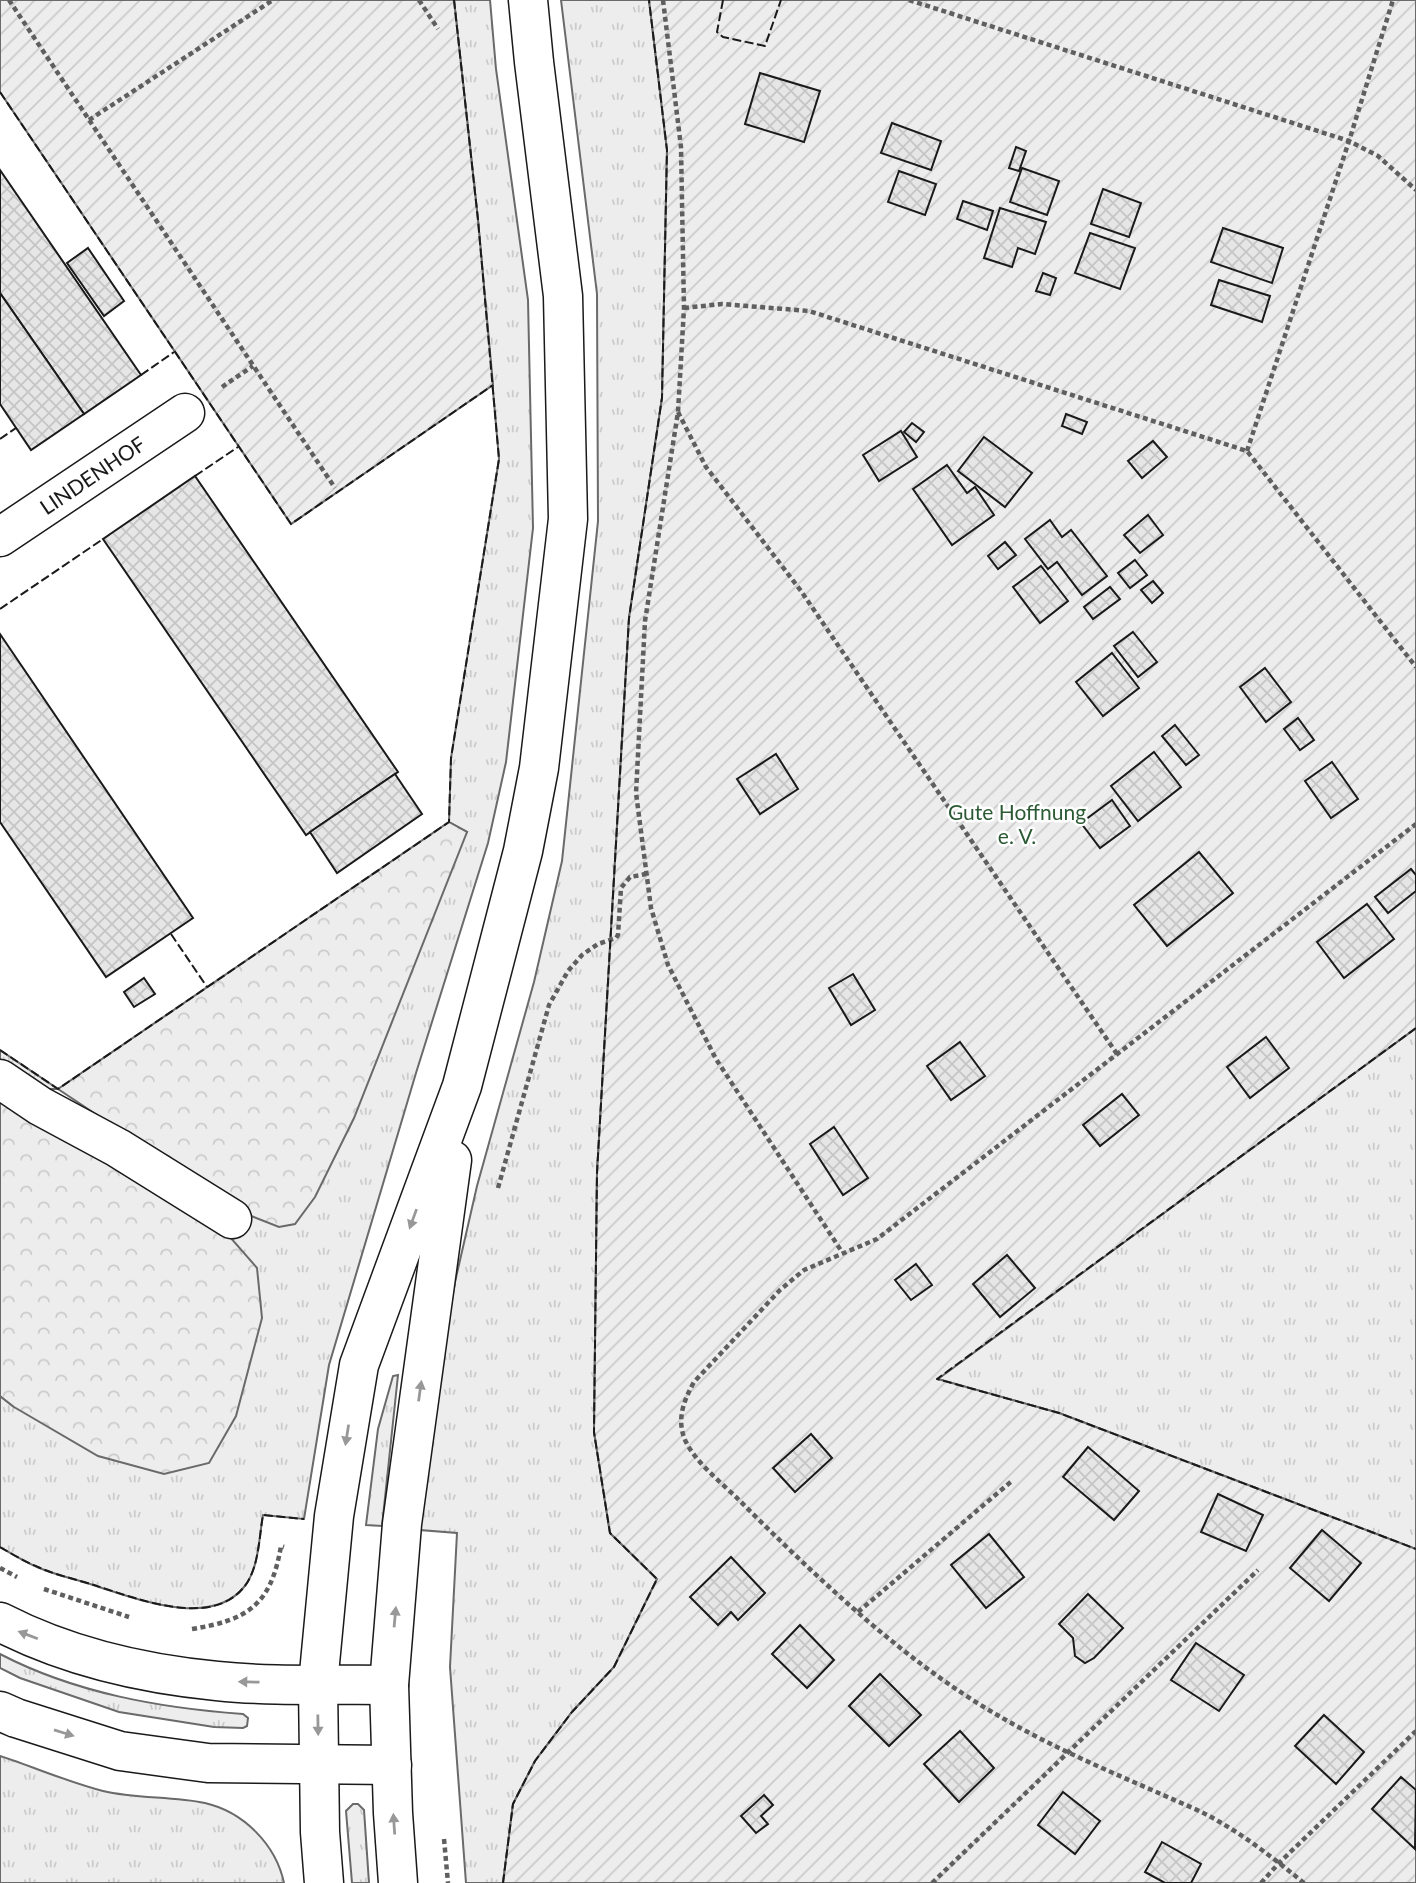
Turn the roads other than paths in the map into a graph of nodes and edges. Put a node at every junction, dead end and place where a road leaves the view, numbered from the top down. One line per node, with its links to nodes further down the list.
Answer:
1 (528, 0): 5 (main road)
2 (200, 403): 3 (main road, LINDENHOF)
3 (0, 537)
4 (0, 1079): 6 (main road)
5 (462, 1086): 8 (main road, one-way to 8); 9 (main road, one-way to 5)
6 (232, 1220)
7 (0, 1622): 8 (main road, one-way to 7)
8 (318, 1684): 9 (main road); 12 (main road, one-way to 12)
9 (389, 1685): 11 (main road)
10 (0, 1711): 12 (main road, one-way to 12)
11 (392, 1765): 12 (main road); 14 (main road, one-way to 11)
12 (318, 1766): 13 (main road)
13 (324, 1883)
14 (398, 1883)

